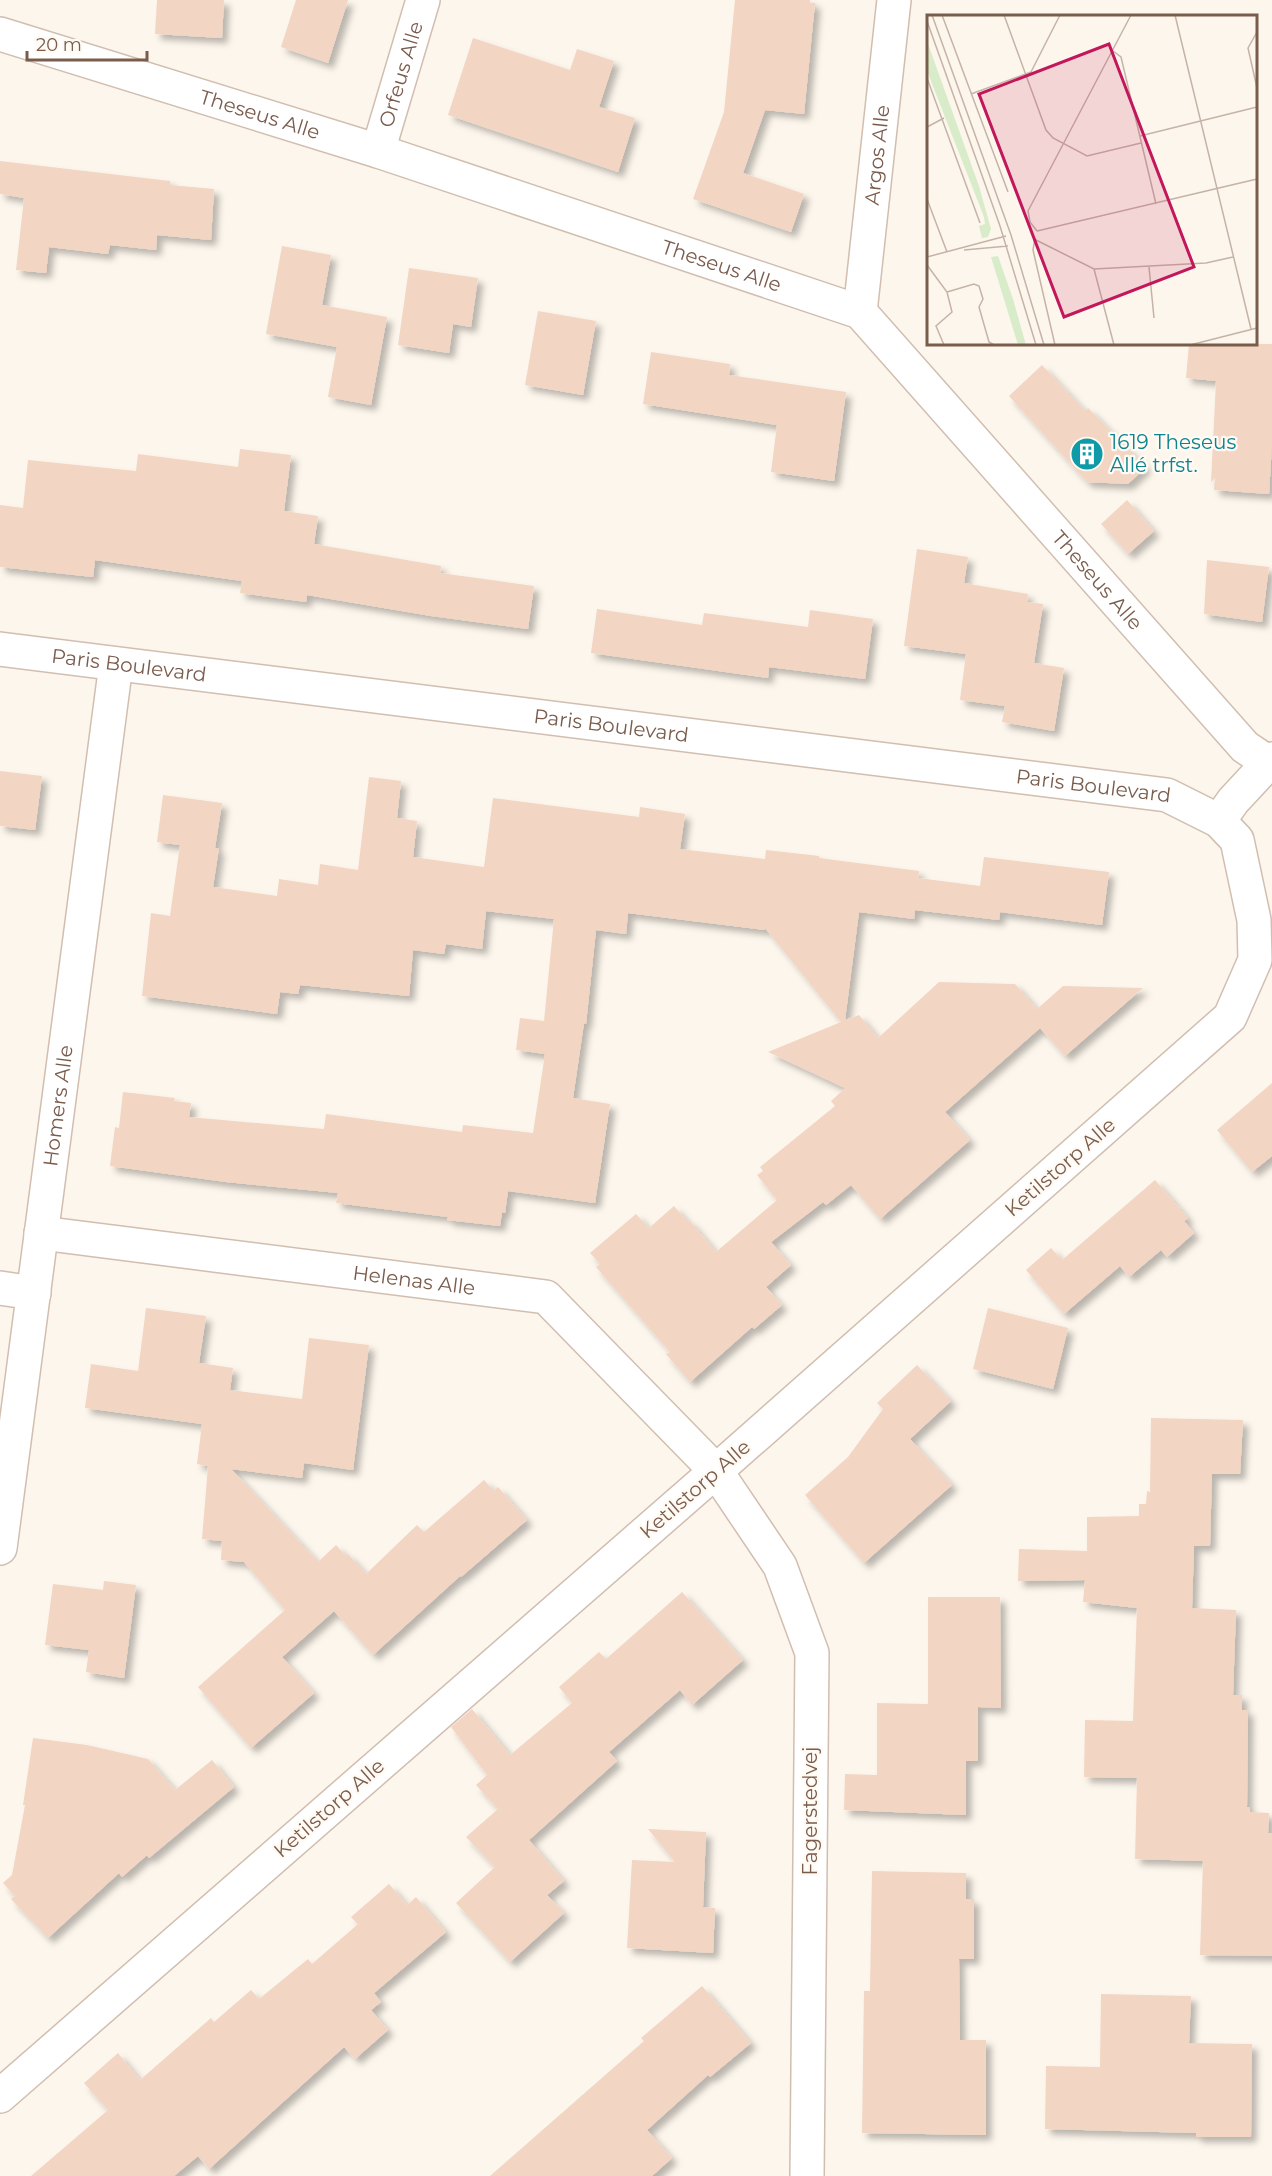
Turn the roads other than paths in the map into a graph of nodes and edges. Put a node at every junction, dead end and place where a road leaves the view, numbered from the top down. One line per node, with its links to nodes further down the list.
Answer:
1 (423, 0): 4 (street, Orfeus Alle)
2 (894, 0): 5 (street, Argos Alle)
3 (0, 34): 4 (street, Theseus Alle)
4 (378, 151): 5 (street, Theseus Alle)
5 (860, 312): 8 (street, Theseus Alle)
6 (0, 649): 7 (street, Paris Boulevard)
7 (116, 664): 9 (street, Paris Boulevard); 10 (street, Homers Alle)
8 (1271, 761): 9 (street)
9 (1219, 821): 13 (street, Ketilstorp Alle)
10 (42, 1233): 12 (street, Homers Alle); 13 (street, Helenas Alle)
11 (0, 1288): 12 (street)
12 (34, 1293): 14 (street, Homers Alle)
13 (716, 1471): 15 (street, Ketilstorp Alle); 16 (street, Fagerstedvej)
14 (0, 1548)
15 (0, 2096)
16 (807, 2176)

